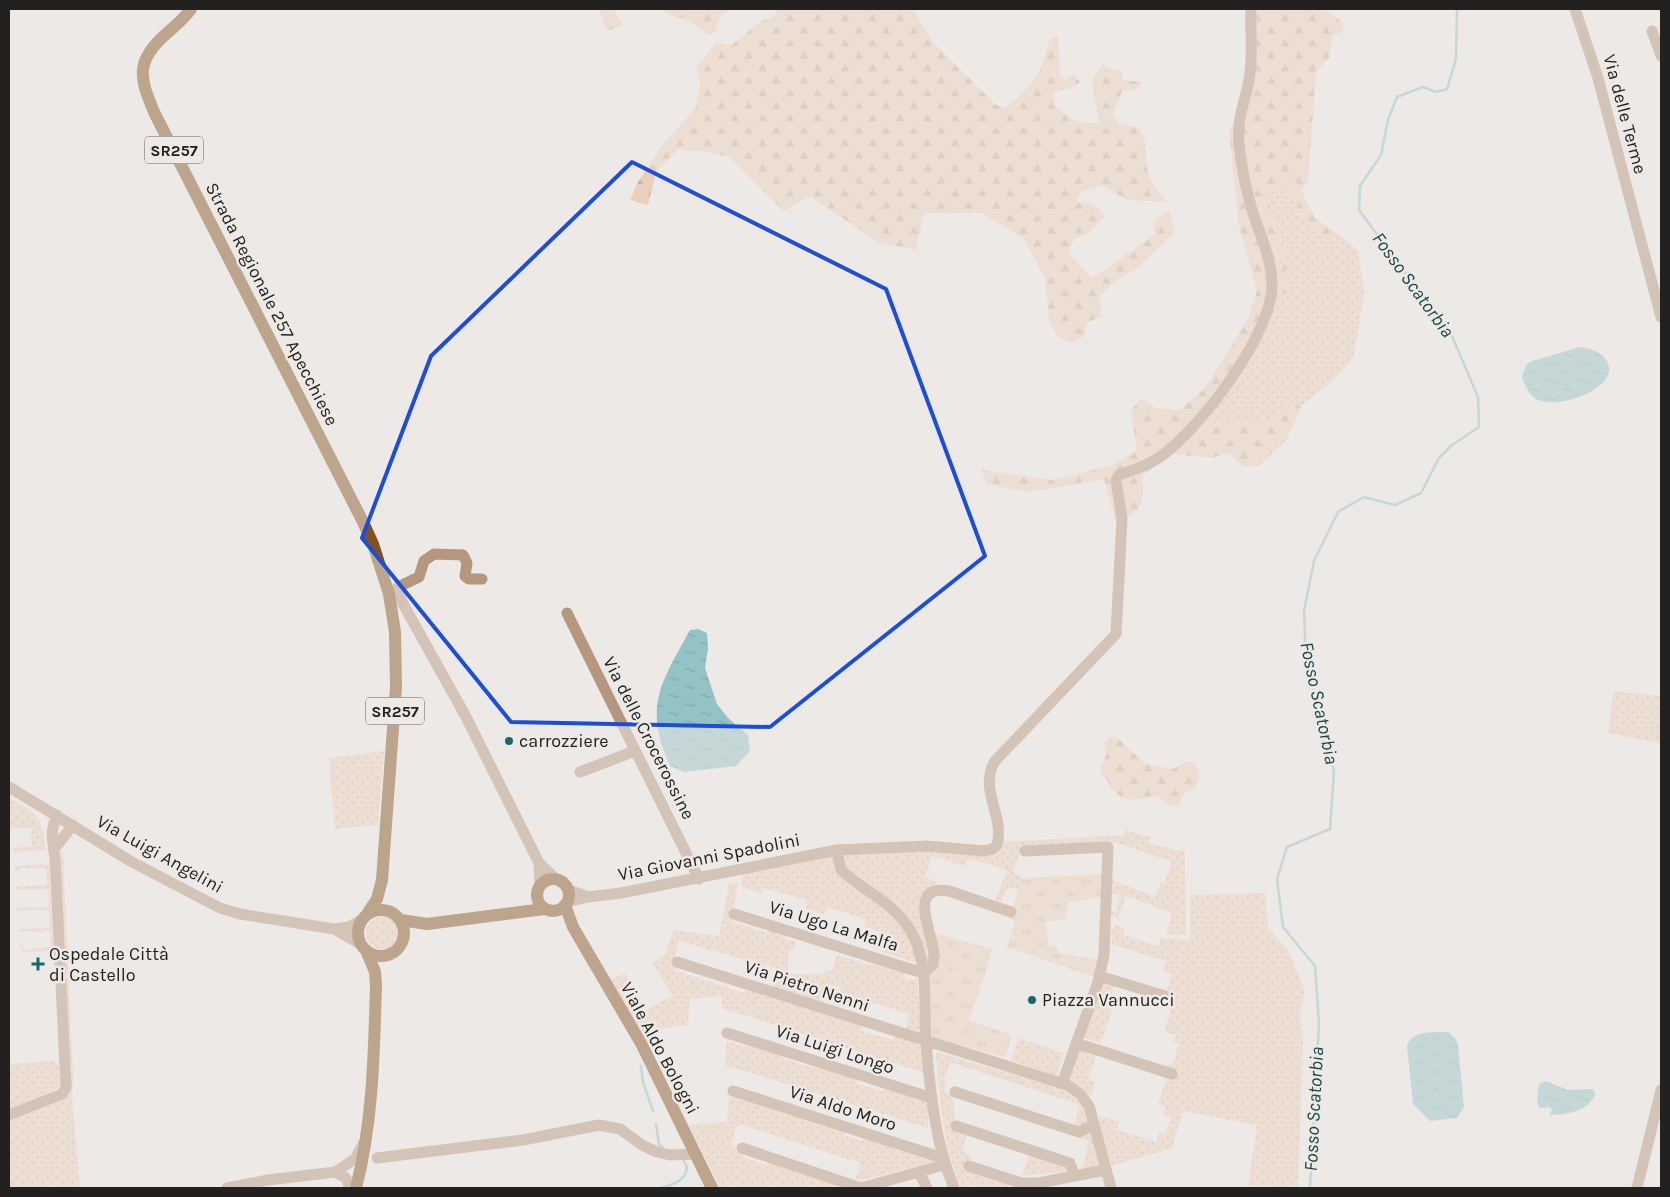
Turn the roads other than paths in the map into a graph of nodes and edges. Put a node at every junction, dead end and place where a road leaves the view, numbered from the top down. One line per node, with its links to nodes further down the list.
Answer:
1 (191, 9): 20 (main road, Strada Regionale 257 Apecchiese / SR257)
2 (1251, 9): 15 (street, Via Giovanni Spadolini)
3 (1575, 9): 6 (street, Via delle Terme)
4 (1652, 32): 5 (street)
5 (1661, 56)
6 (1661, 317)
7 (482, 579): 17 (street)
8 (567, 613): 9 (street, Via delle Crocerossine)
9 (635, 751): 10 (street); 18 (street, Via delle Crocerossine)
10 (580, 772)
11 (9, 787): 12 (street, Via Luigi Angelini)
12 (57, 815): 13 (street, Via Luigi Angelini); 14 (street)
13 (72, 825): 14 (street); 31 (street, Via Luigi Angelini)
14 (54, 849): 49 (street)
15 (838, 850): 18 (street, Via Giovanni Spadolini); 36 (street)
16 (1026, 851): 37 (street)
17 (539, 863): 19 (street); 21 (street)
18 (699, 878): 22 (street, Via Giovanni Spadolini)
19 (556, 879): 21 (main road); 22 (main road)
20 (382, 880): 27 (main road, SR257); 28 (main road, SR257)
21 (538, 890): 23 (main road); 24 (main road)
22 (567, 899): 23 (main road); 30 (main road, Viale Aldo Bologni)
23 (548, 910): 24 (main road); 30 (main road, Viale Aldo Bologni)
24 (517, 911): 29 (main road)
25 (1011, 912): 36 (street)
26 (734, 914): 36 (street, Via Ugo La Malfa)
27 (365, 917): 28 (main road); 31 (street, Via Luigi Angelini); 33 (main road, SR257)
28 (398, 917): 29 (main road); 32 (main road, SR257)
29 (427, 924): 32 (main road)
30 (573, 927): 55 (main road, Viale Aldo Bologni)
31 (334, 930): 33 (street, Via Luigi Angelini)
32 (403, 941): 34 (main road, SR257)
33 (364, 948): 34 (main road); 38 (main road, SR257)
34 (393, 952): 38 (main road, SR257)
35 (676, 962): 41 (street, Via Pietro Nenni)
36 (923, 973): 41 (street)
37 (1099, 976): 39 (street); 42 (street)
38 (376, 985): 51 (main road, SR257)
39 (1165, 996)
40 (727, 1033): 48 (street, Via Luigi Longo)
41 (926, 1042): 44 (street, Via Pietro Nenni); 48 (street)
42 (1076, 1043): 43 (street); 44 (street)
43 (1172, 1074)
44 (1062, 1084): 52 (street, Via Pietro Nenni)
45 (733, 1090): 57 (street, Via Aldo Moro)
46 (1661, 1090): 50 (street)
47 (955, 1092): 52 (street)
48 (932, 1098): 57 (street)
49 (9, 1115)
50 (1658, 1117): 71 (street)
51 (369, 1124): 60 (street); 65 (main road, SR257)
52 (1093, 1125): 59 (street, Via Pietro Nenni)
53 (956, 1126): 62 (street)
54 (742, 1148): 67 (street)
55 (696, 1154): 56 (street); 66 (main road, Viale Aldo Bologni)
56 (377, 1158)
57 (944, 1162): 61 (street); 69 (street)
58 (970, 1166): 62 (street)
59 (1106, 1170): 62 (street); 70 (street, Via Pietro Nenni)
60 (335, 1172): 63 (street); 64 (street)
61 (919, 1172): 67 (street); 68 (street)
62 (1074, 1175)
63 (227, 1188)
64 (350, 1188)
65 (356, 1188)
66 (712, 1188)
67 (861, 1188)
68 (927, 1188)
69 (954, 1188)
70 (1111, 1188)
71 (1637, 1188)

